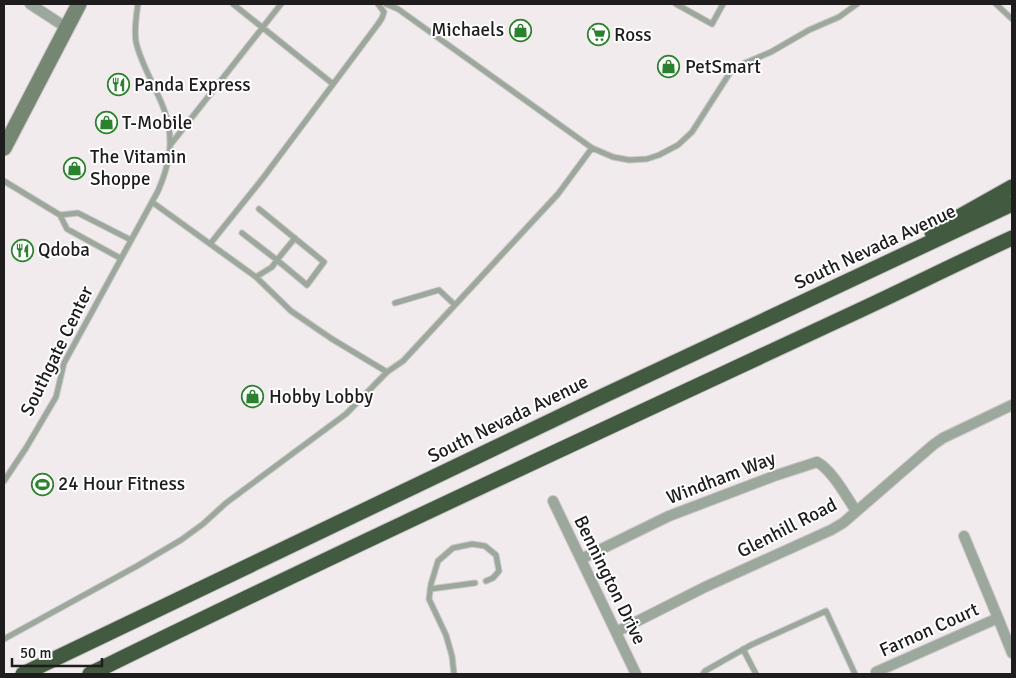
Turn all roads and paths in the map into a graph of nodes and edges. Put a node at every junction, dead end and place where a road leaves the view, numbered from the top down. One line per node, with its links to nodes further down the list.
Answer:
1 (30, 4): 14 (street)
2 (79, 4): 14 (street)
3 (138, 4): 16 (lane, Southgate Center)
4 (233, 4): 13 (lane)
5 (281, 4): 13 (lane)
6 (378, 4): 15 (lane)
7 (386, 4): 18 (lane)
8 (676, 4): 9 (lane)
9 (723, 4)
10 (857, 4): 18 (lane)
11 (996, 4): 12 (lane)
12 (1012, 19)
13 (262, 27): 15 (lane); 16 (lane)
14 (66, 28): 17 (street)
15 (333, 84): 29 (lane)
16 (170, 144): 21 (lane, Southgate Center)
17 (4, 148)
18 (592, 148): 36 (lane)
19 (4, 181): 24 (lane)
20 (1012, 187): 37 (highway)
21 (152, 202): 28 (lane, Southgate Center); 29 (lane)
22 (1012, 204): 37 (highway, South Nevada Avenue)
23 (259, 209): 26 (lane)
24 (60, 216): 28 (lane); 31 (lane)
25 (242, 233): 32 (lane)
26 (295, 238): 32 (lane); 32 (lane)
27 (1012, 238): 33 (highway)
28 (131, 240): 31 (lane, Southgate Center)
29 (210, 244): 34 (lane)
30 (1012, 246): 33 (highway)
31 (120, 258): 40 (lane, Southgate Center)
32 (277, 260): 34 (lane)
33 (948, 270): 54 (highway)
34 (256, 277): 38 (lane)
35 (395, 303): 36 (lane)
36 (455, 305): 38 (lane)
37 (790, 309): 53 (highway, South Nevada Avenue)
38 (387, 372): 50 (lane)
39 (1012, 405): 42 (street, Glenhill Road)
40 (4, 481)
41 (553, 501): 44 (street, Bennington Drive)
42 (856, 511): 44 (street, Windham Way); 49 (street, Glenhill Road)
43 (964, 536): 48 (street, Farnon Court)
44 (581, 559): 49 (street, Bennington Drive)
45 (486, 581): 47 (lane)
46 (474, 583): 47 (lane)
47 (430, 589): 55 (lane)
48 (998, 618): 52 (street, Farnon Court); 60 (street, Farnon Court)
49 (616, 632): 56 (street, Bennington Drive)
50 (4, 640)
51 (743, 649): 57 (lane); 58 (lane); 59 (lane)
52 (1012, 653)
53 (23, 674)
54 (90, 674)
55 (454, 674)
56 (636, 674)
57 (703, 674)
58 (756, 674)
59 (855, 674)
60 (877, 674)

